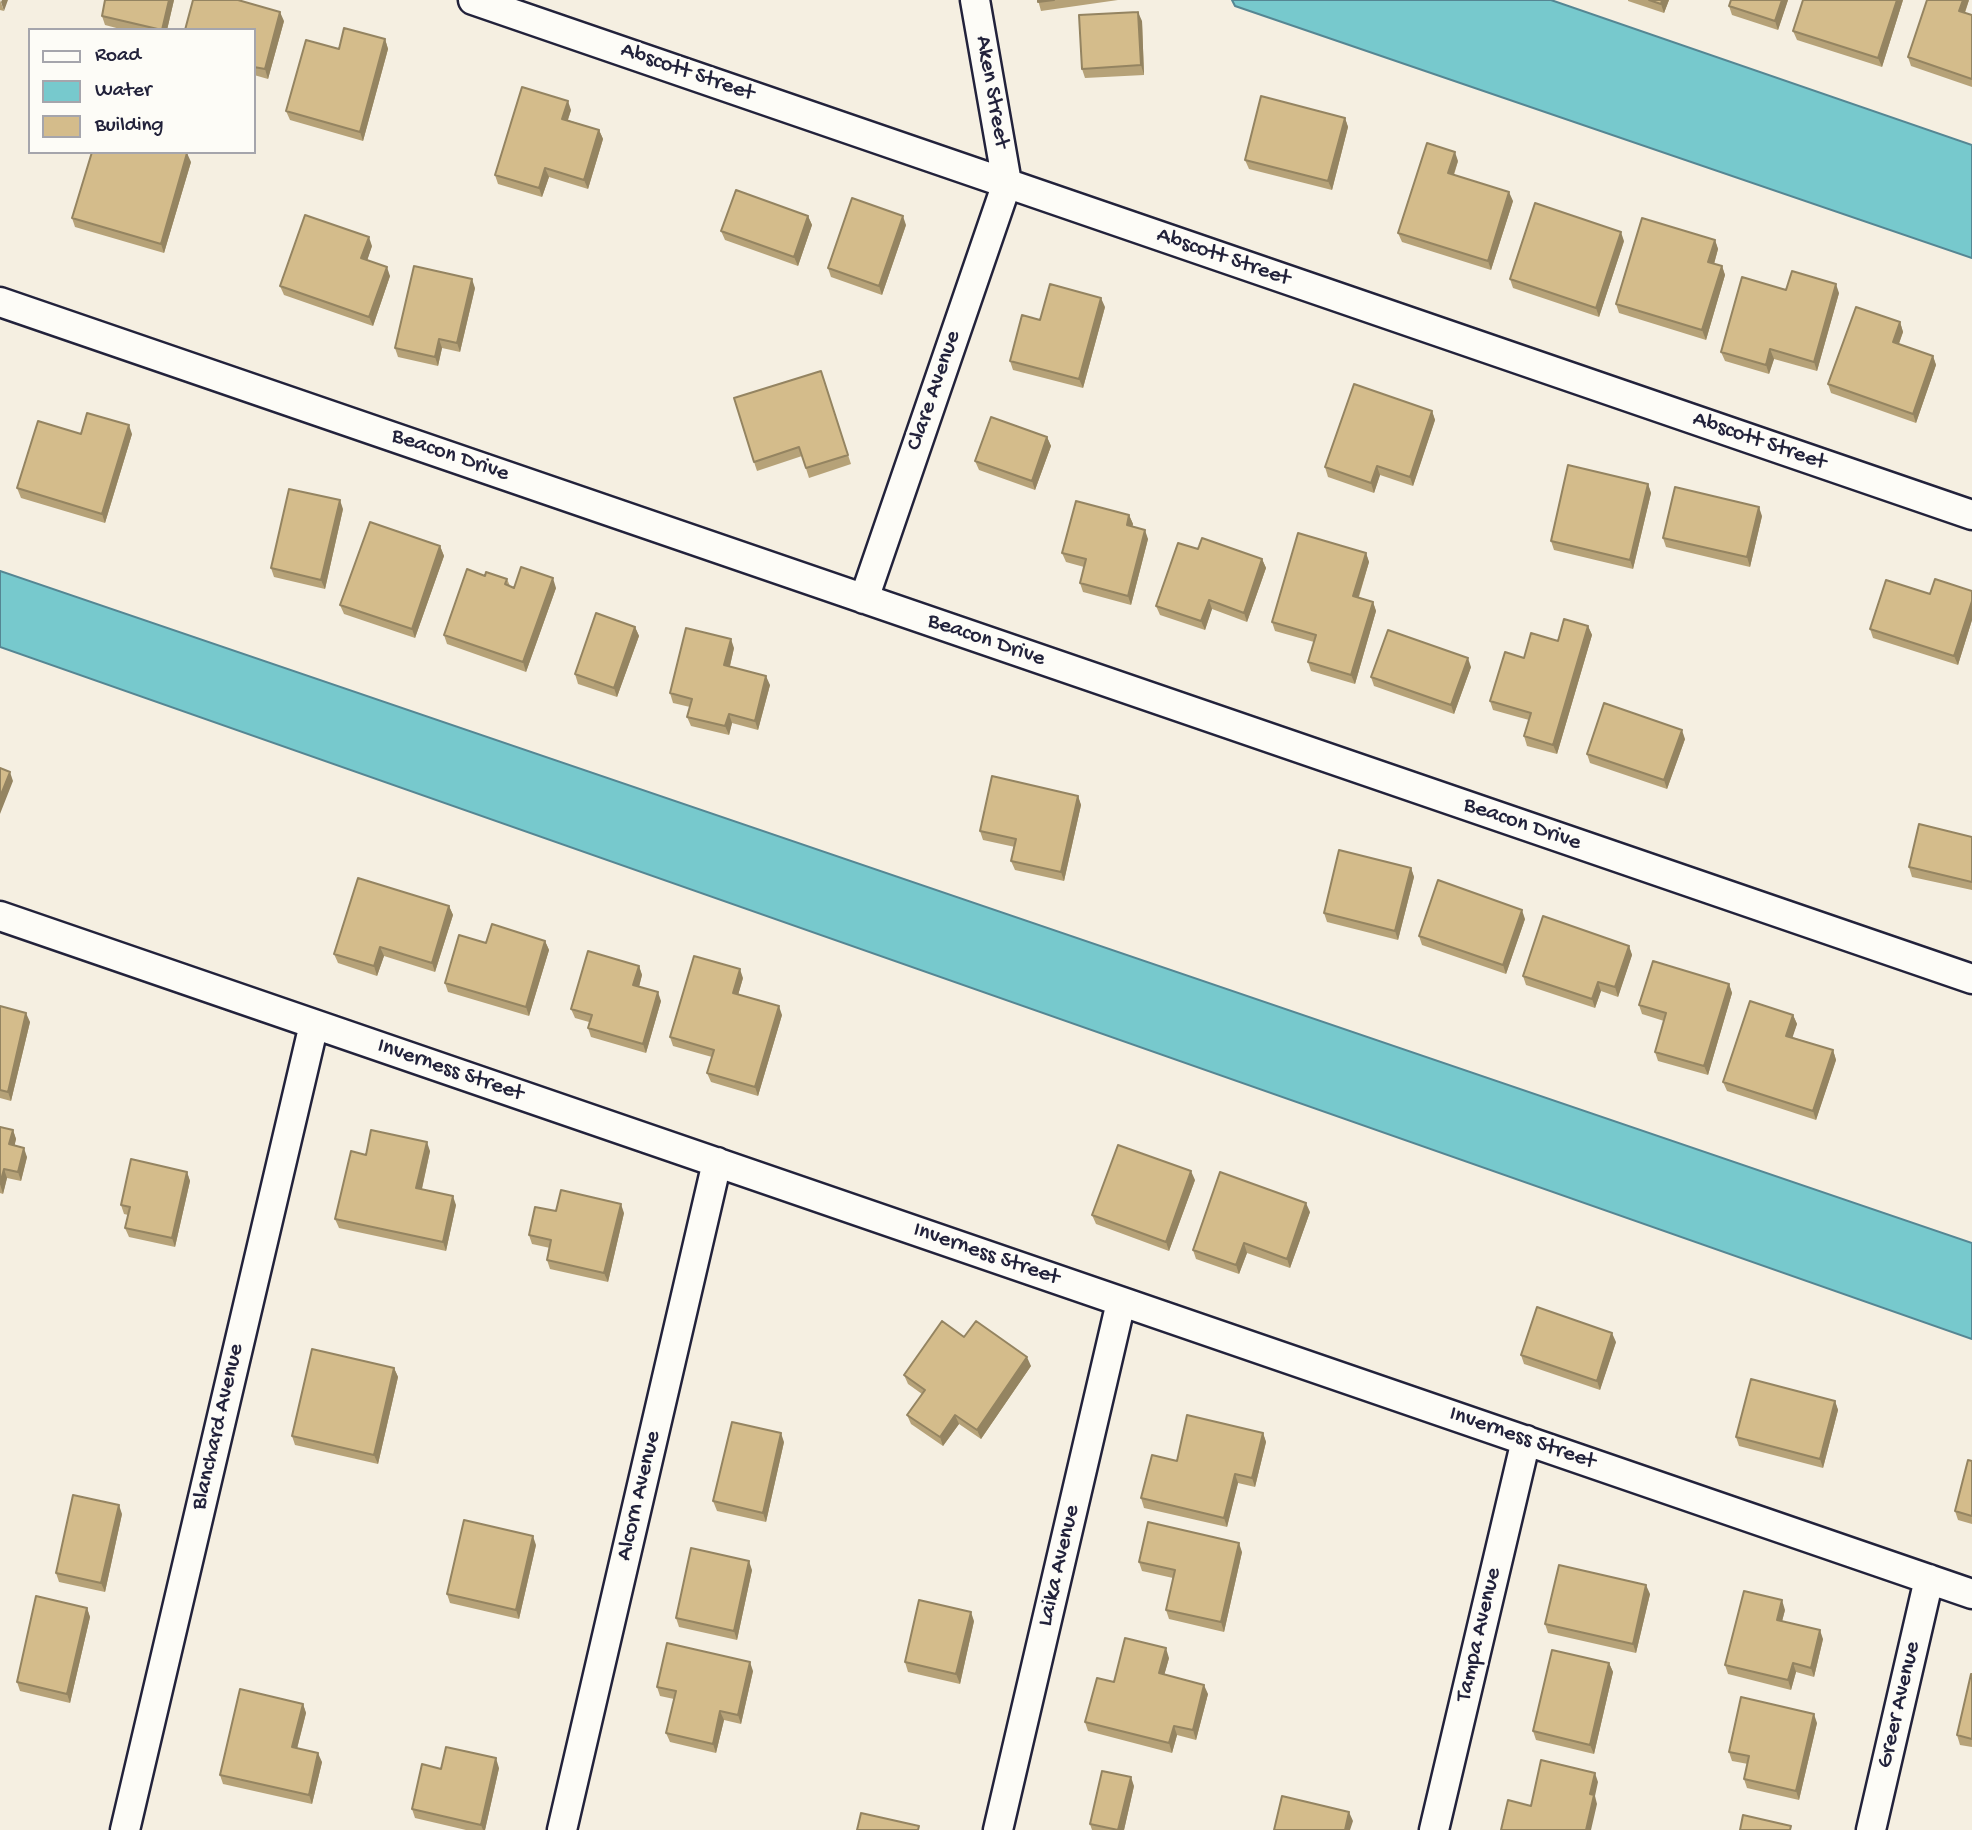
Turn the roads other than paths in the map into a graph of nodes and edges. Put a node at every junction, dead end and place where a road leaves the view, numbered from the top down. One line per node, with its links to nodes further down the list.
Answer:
1 (473, 0): 3 (street, Abscott Street)
2 (975, 0): 3 (street, Aken Street)
3 (1007, 183): 5 (street, Abscott Street); 6 (street, Clare Avenue)
4 (0, 302): 6 (street, Beacon Drive)
5 (1972, 515)
6 (864, 598): 8 (street, Beacon Drive)
7 (0, 916): 9 (street, Inverness Street)
8 (1972, 979)
9 (313, 1024): 10 (street, Inverness Street); 15 (street, Blanchard Avenue)
10 (717, 1162): 11 (street, Inverness Street); 16 (street, Alcorn Avenue)
11 (1121, 1301): 12 (street, Inverness Street); 17 (street, Laika Avenue)
12 (1525, 1440): 13 (street, Inverness Street); 18 (street, Tampa Avenue)
13 (1929, 1579): 14 (street, Inverness Street); 19 (street, Greer Avenue)
14 (1972, 1594)
15 (125, 1830)
16 (562, 1830)
17 (998, 1830)
18 (1434, 1830)
19 (1871, 1830)

